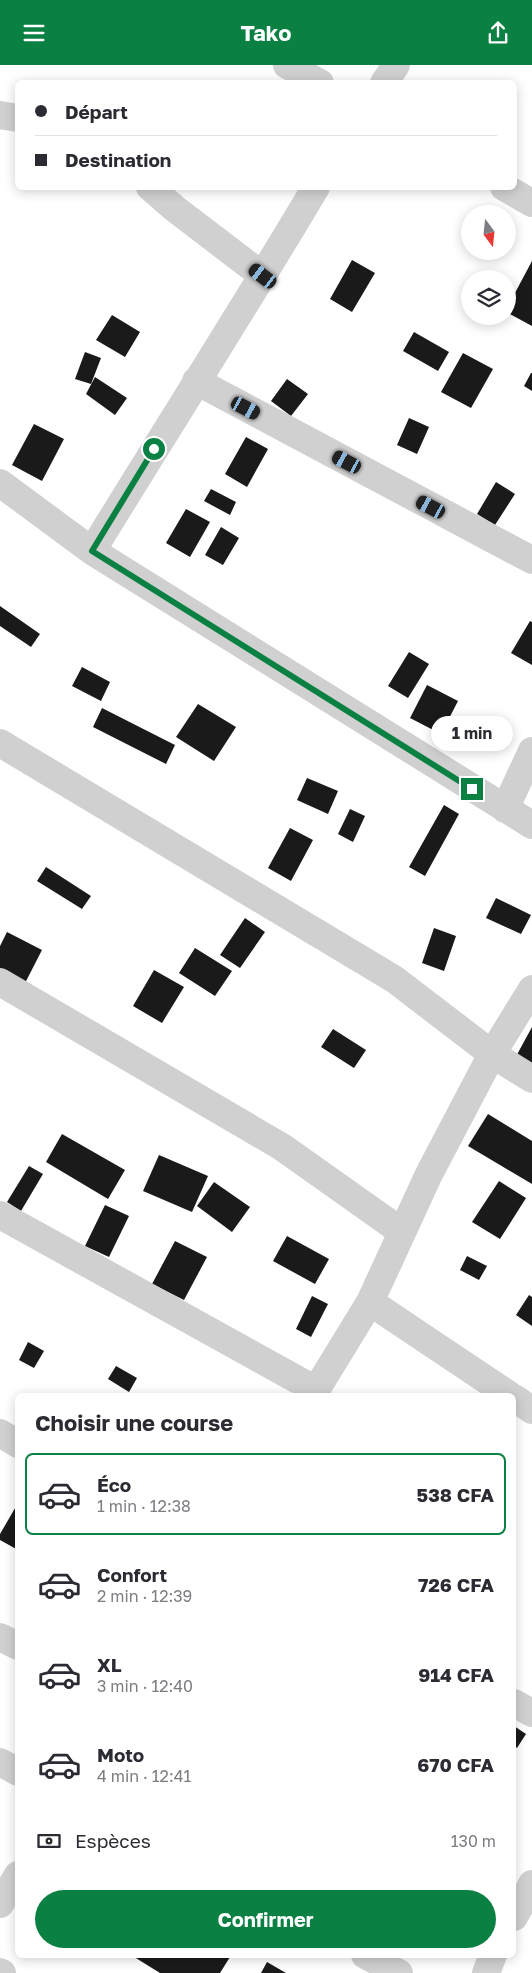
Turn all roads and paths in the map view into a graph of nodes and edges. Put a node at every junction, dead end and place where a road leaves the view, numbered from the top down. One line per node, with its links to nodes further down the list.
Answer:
1 (288, 65): 3 (street)
2 (396, 65): 4 (street)
3 (315, 80)
4 (386, 80)
5 (0, 115): 6 (street)
6 (15, 118)
7 (153, 190): 11 (street)
8 (314, 190): 11 (street)
9 (509, 190): 10 (street)
10 (532, 203)
11 (263, 276): 12 (street)
12 (196, 381): 14 (street); 15 (street)
13 (0, 483): 14 (street)
14 (92, 551): 18 (street)
15 (532, 560)
16 (0, 743): 22 (street)
17 (532, 751): 18 (street)
18 (505, 809): 19 (street)
19 (532, 825)
20 (0, 982): 25 (street)
21 (532, 989): 22 (street)
22 (492, 1053): 23 (street); 25 (street)
23 (532, 1079)
24 (0, 1215): 27 (street)
25 (402, 1232): 26 (street)
26 (370, 1302): 27 (street); 28 (street)
27 (315, 1393)
28 (506, 1393)
29 (516, 1399): 30 (street)
30 (532, 1410)
31 (0, 1433): 32 (street)
32 (15, 1442)
33 (0, 1637): 34 (street)
34 (15, 1644)
35 (516, 1704): 36 (street)
36 (532, 1713)
37 (0, 1762): 38 (street)
38 (15, 1770)
39 (15, 1880): 41 (street)
40 (532, 1883): 42 (street)
41 (0, 1904)
42 (516, 1913)
43 (371, 1958): 45 (street)
44 (492, 1958): 46 (street)
45 (400, 1973)
46 (486, 1973)

